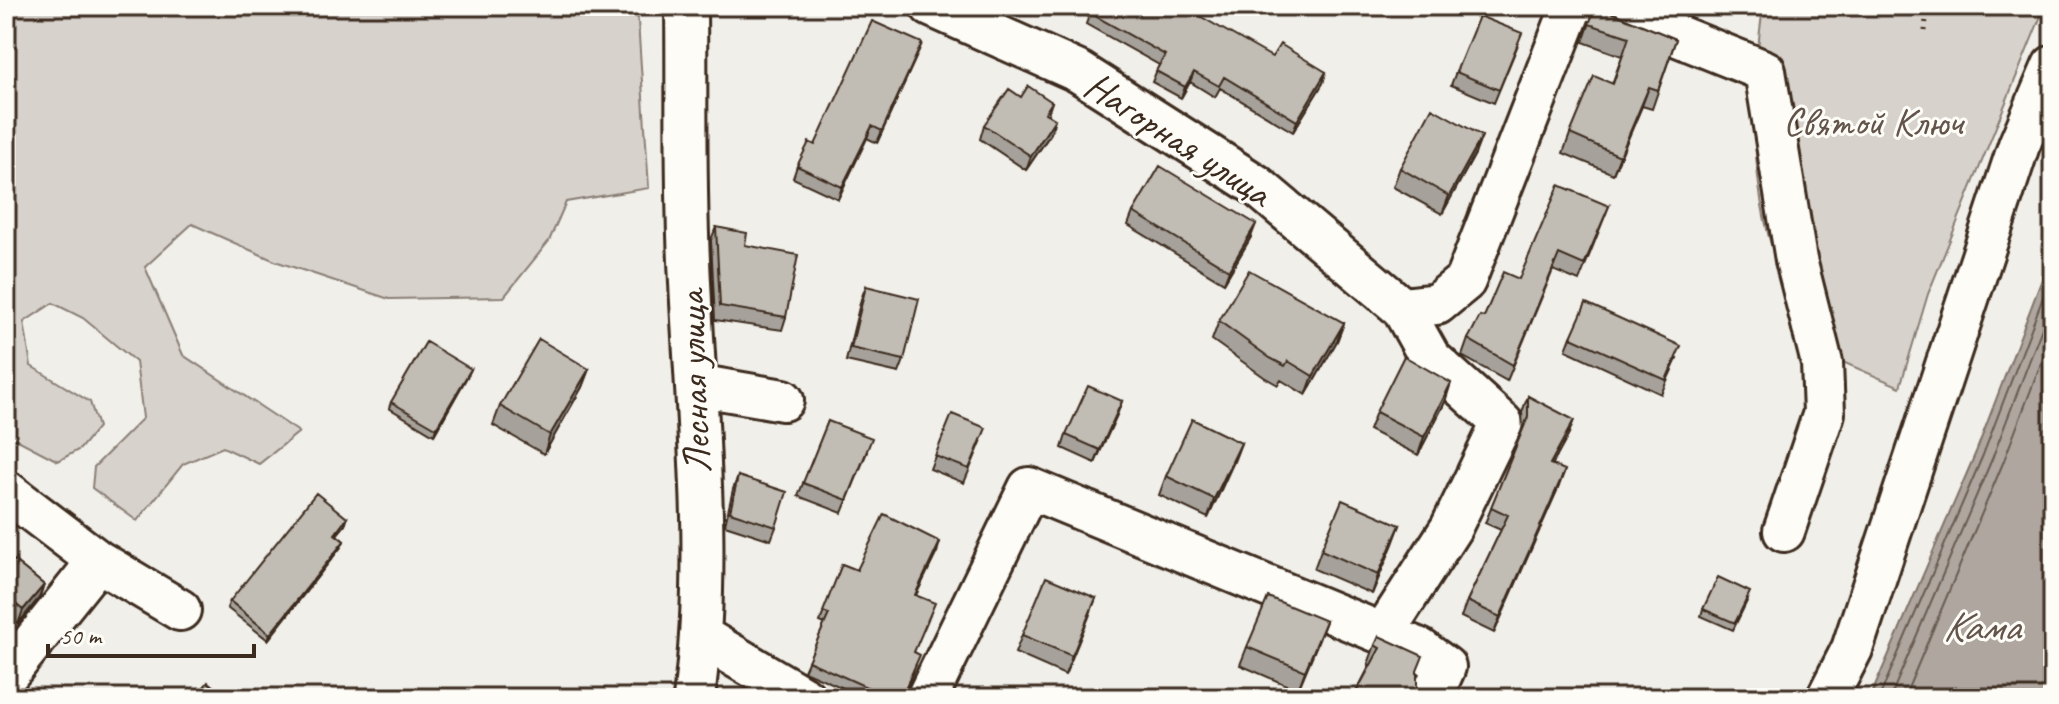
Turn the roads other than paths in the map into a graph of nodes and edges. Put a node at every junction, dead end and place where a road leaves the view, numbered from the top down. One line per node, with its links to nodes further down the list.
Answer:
1 (686, 6): 7 (street, Лесная улица)
2 (931, 6): 6 (street, Нагорная улица)
3 (1572, 6): 6 (street)
4 (1603, 6): 10 (street)
5 (2053, 66): 20 (street)
6 (1402, 308): 13 (street, Нагорная улица)
7 (696, 385): 8 (street); 14 (street, Лесная улица)
8 (783, 400)
9 (6, 491): 11 (street)
10 (1784, 531)
11 (98, 561): 12 (street); 15 (street)
12 (180, 610)
13 (1384, 632): 18 (street); 19 (street)
14 (702, 637): 16 (street, Лесная улица); 17 (street)
15 (6, 676)
16 (694, 698)
17 (805, 698)
18 (927, 698)
19 (1431, 698)
20 (1827, 698)

